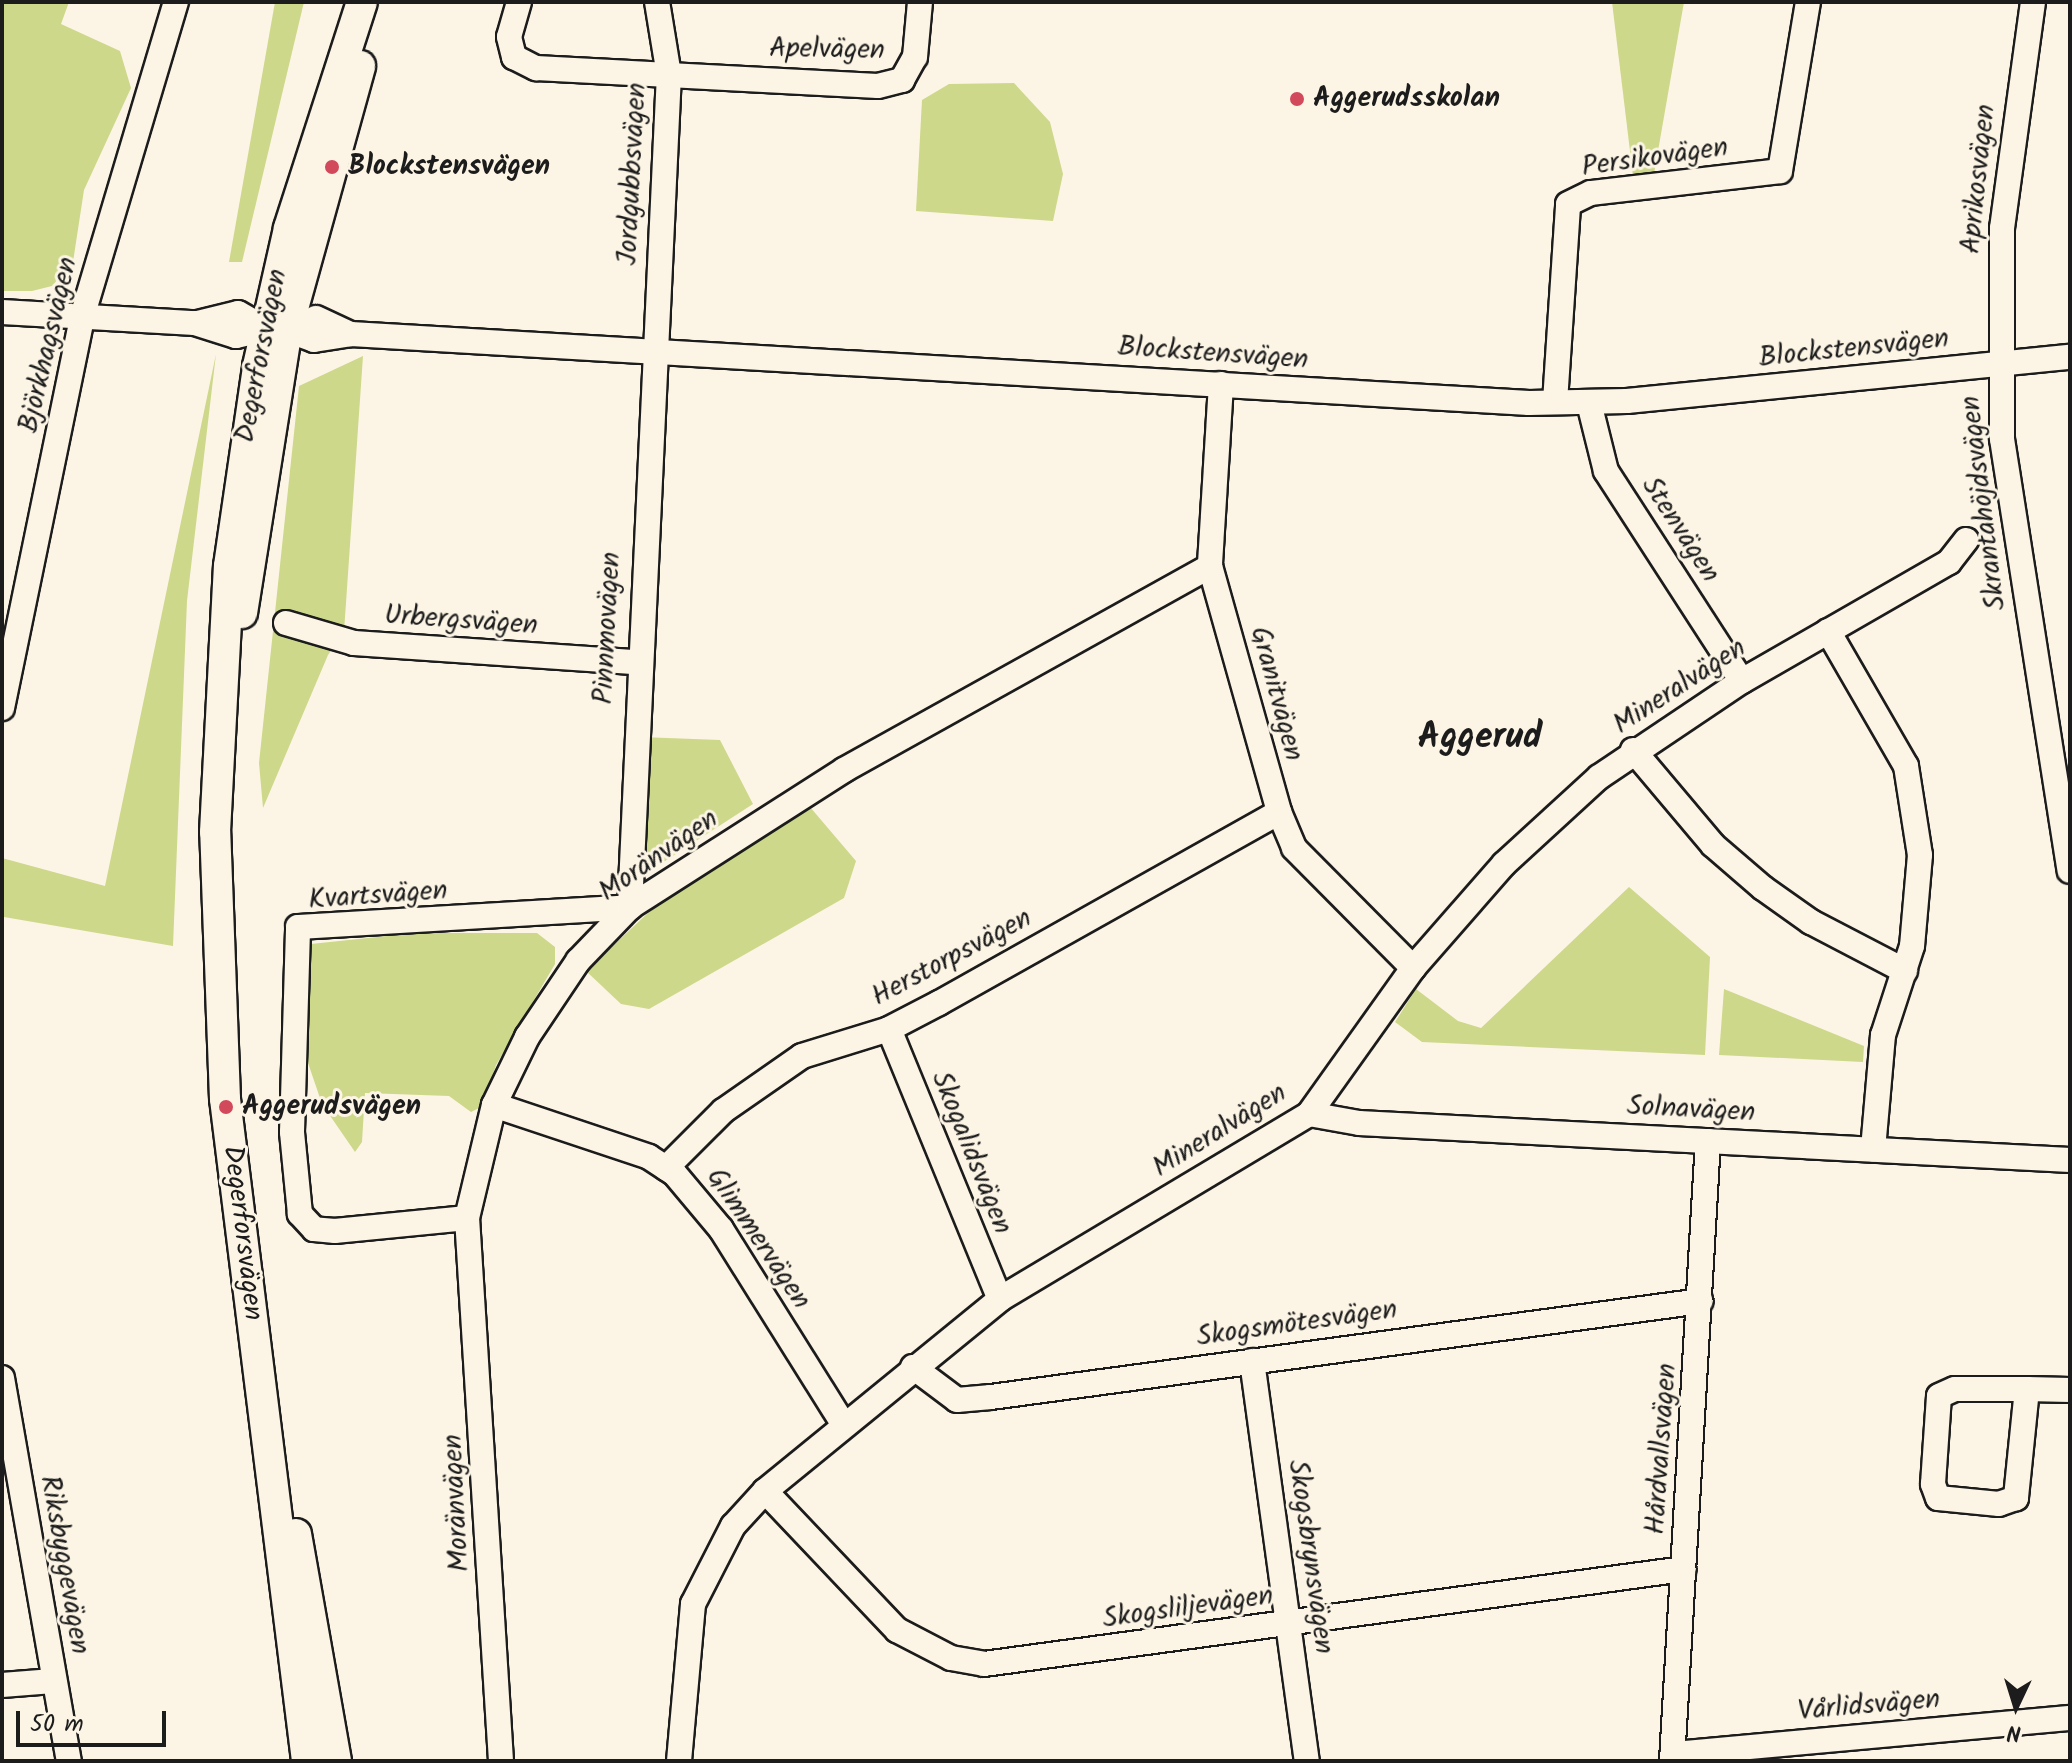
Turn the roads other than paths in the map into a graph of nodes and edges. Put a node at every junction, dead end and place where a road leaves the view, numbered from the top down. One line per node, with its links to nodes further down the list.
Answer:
1 (176, 2): 11 (street, Björkhagsvägen)
2 (362, 2): 12 (main road, Degerforsvägen)
3 (377, 2): 12 (main road, Degerforsvägen)
4 (519, 2): 9 (street, Apelvägen)
5 (657, 2): 9 (street, Jordgubbsvägen)
6 (920, 2): 9 (street, Apelvägen)
7 (1808, 2): 17 (street, Persikovägen)
8 (2033, 2): 15 (street, Aprikosvägen)
9 (669, 75): 13 (street, Jordgubbsvägen)
10 (2, 312): 11 (street, Blockstensvägen)
11 (82, 317): 12 (street, Blockstensvägen); 25 (street, Björkhagsvägen)
12 (276, 329): 13 (street, Blockstensvägen); 47 (main road, Degerforsvägen)
13 (652, 351): 16 (street, Blockstensvägen); 23 (street, Pinnmovägen)
14 (2070, 357): 15 (street, Blockstensvägen)
15 (1999, 364): 18 (street, Blockstensvägen); 28 (street, Skrantahöjdsvägen)
16 (1221, 384): 17 (street, Blockstensvägen); 20 (street, Granitvägen)
17 (1555, 402): 18 (street, Blockstensvägen)
18 (1589, 403): 24 (street, Stenvägen)
19 (1966, 540): 22 (street, Mineralvägen)
20 (1210, 566): 27 (street, Granitvägen); 29 (street, Moränvägen)
21 (286, 623): 23 (street, Urbergsvägen)
22 (1828, 631): 24 (street, Mineralvägen); 31 (street)
23 (636, 662): 29 (street, Pinnmovägen)
24 (1742, 681): 26 (street, Mineralvägen)
25 (2, 708)
26 (1633, 750): 30 (street, Mineralvägen); 31 (street)
27 (1279, 812): 30 (street, Granitvägen); 32 (street, Herstorpsvägen)
28 (2070, 871)
29 (630, 907): 33 (street, Moränvägen); 39 (street, Kvartsvägen)
30 (1413, 968): 34 (street, Mineralvägen)
31 (1905, 971): 36 (street)
32 (889, 1029): 38 (street, Herstorpsvägen); 40 (street, Skogalidsvägen)
33 (494, 1105): 38 (street, Glimmervägen); 39 (street, Moränvägen)
34 (1309, 1114): 35 (street, Solnavägen); 40 (street, Mineralvägen)
35 (1708, 1141): 36 (street, Solnavägen); 41 (street, Hårdvallsvägen)
36 (1873, 1150): 37 (street, Solnavägen)
37 (2070, 1160)
38 (666, 1168): 48 (street, Glimmervägen)
39 (467, 1218): 59 (street, Moränvägen)
40 (1000, 1299): 43 (street, Mineralvägen)
41 (1701, 1301): 42 (street, Skogsmötesvägen); 50 (street, Hårdvallsvägen)
42 (1252, 1361): 43 (street, Skogsmötesvägen); 51 (street, Skogsbrynsvägen)
43 (913, 1367): 48 (street, Mineralvägen)
44 (2, 1378): 52 (street, Riksbyggevägen)
45 (2027, 1389): 45 (street); 46 (street)
46 (2070, 1390)
47 (266, 1408): 57 (main road, Degerforsvägen); 58 (main road, Degerforsvägen)
48 (842, 1422): 49 (street, Mineralvägen)
49 (765, 1491): 51 (street, Skogsliljevägen); 60 (street, Mineralvägen)
50 (1684, 1569): 51 (street, Skogsliljevägen); 55 (street, Hårdvallsvägen)
51 (1289, 1624): 61 (street, Skogsbrynsvägen)
52 (53, 1681): 53 (street); 56 (street, Riksbyggevägen)
53 (2, 1685)
54 (2070, 1718): 55 (street, Vårlidsvägen)
55 (1672, 1757)
56 (69, 1761)
57 (307, 1761)
58 (336, 1761)
59 (501, 1761)
60 (679, 1761)
61 (1307, 1761)

